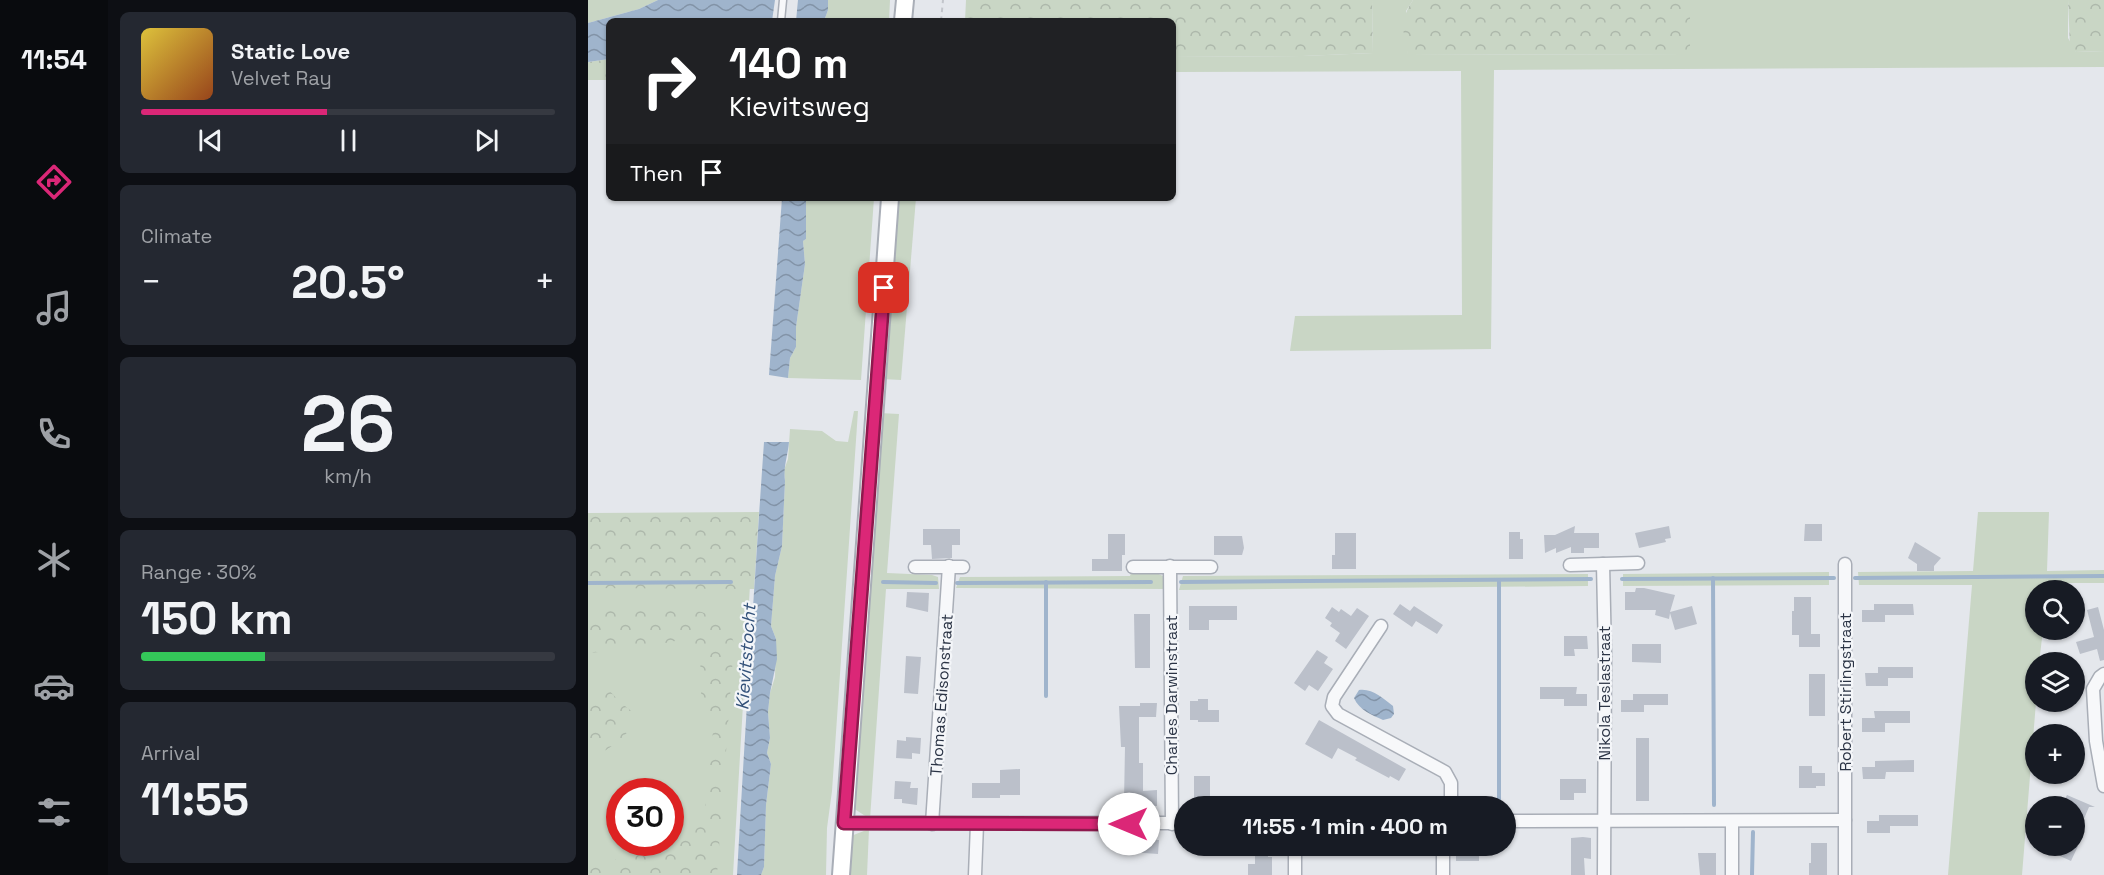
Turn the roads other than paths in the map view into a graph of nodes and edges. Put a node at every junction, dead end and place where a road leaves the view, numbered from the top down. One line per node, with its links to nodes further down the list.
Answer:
1 (783, 0): 3 (lane)
2 (905, 0): 4 (street)
3 (782, 18)
4 (903, 18)
5 (890, 201): 24 (street)
6 (1638, 563): 7 (street)
7 (1603, 564): 9 (street); 23 (street, Nikola Teslastraat)
8 (1845, 564): 20 (street, Robert Stirlingstraat)
9 (1570, 565)
10 (949, 566): 12 (street); 13 (street); 25 (street, Thomas Edisonstraat)
11 (1170, 566): 14 (street); 15 (street); 27 (street, Charles Darwinstraat)
12 (915, 567)
13 (963, 567)
14 (1133, 567)
15 (1211, 567)
16 (1381, 627): 19 (street)
17 (2104, 674): 18 (street)
18 (2104, 786)
19 (1451, 796)
20 (1845, 820): 22 (street); 36 (street, Robert Stirlingstraat)
21 (1516, 821): 23 (street)
22 (1732, 821): 23 (street); 35 (street)
23 (1604, 822): 34 (street, Nikola Teslastraat)
24 (844, 823): 25 (street); 30 (street)
25 (932, 824): 26 (street)
26 (977, 824): 27 (street); 31 (street)
27 (1172, 824)
28 (1294, 856): 32 (street)
29 (1443, 856): 33 (street)
30 (841, 875)
31 (975, 875)
32 (1294, 875)
33 (1443, 875)
34 (1604, 875)
35 (1732, 875)
36 (1845, 875)

